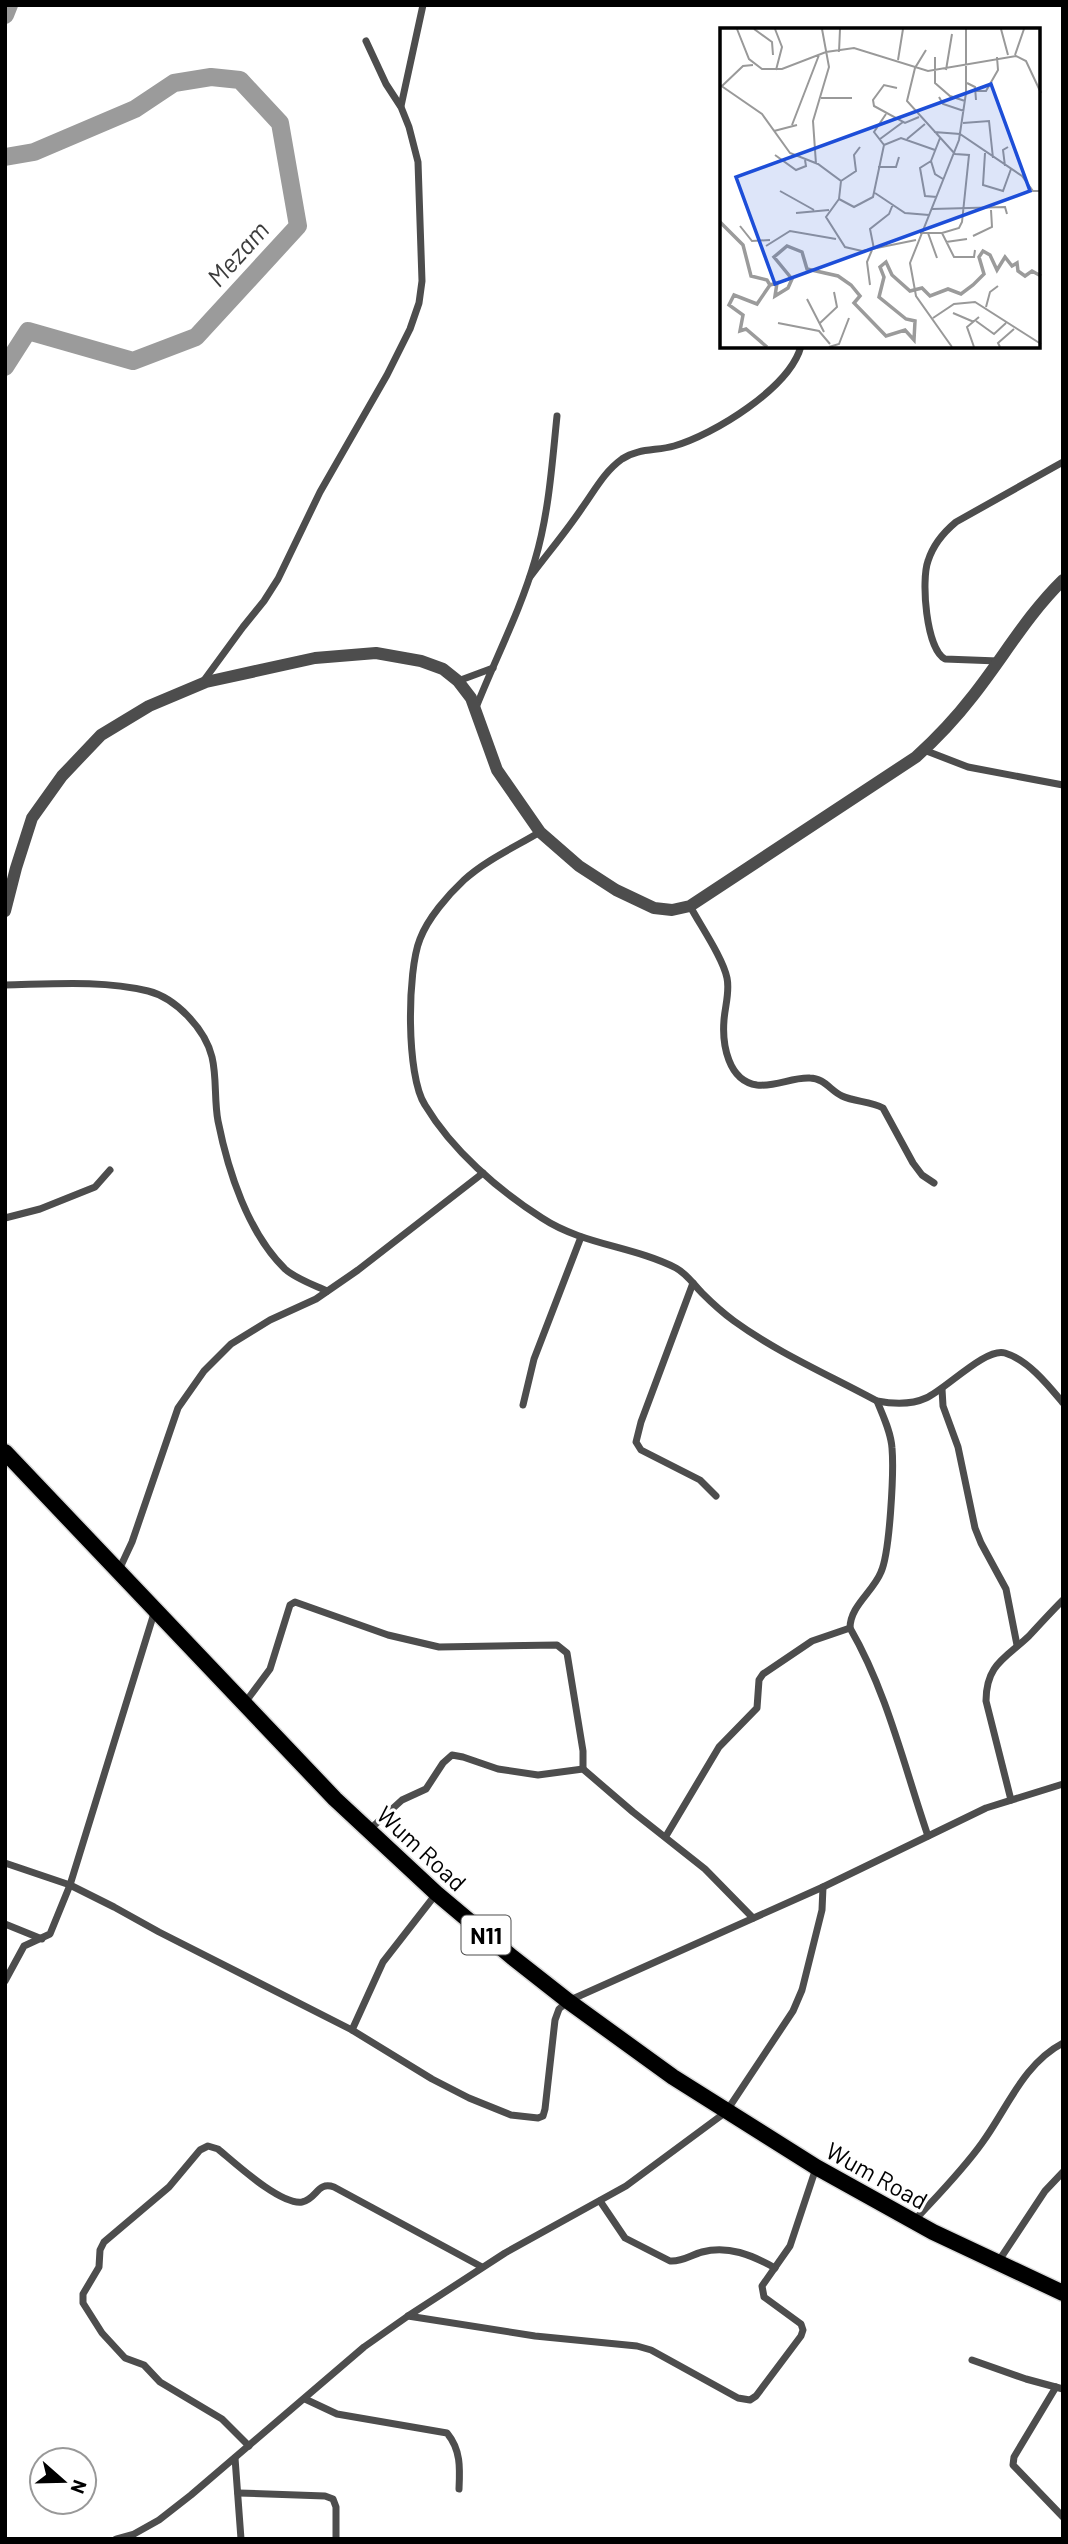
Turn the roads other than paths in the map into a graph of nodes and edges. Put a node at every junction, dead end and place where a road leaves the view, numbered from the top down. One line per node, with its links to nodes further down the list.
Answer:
1 (422, 5): 3 (street)
2 (366, 41): 3 (street)
3 (401, 107): 12 (street)
4 (800, 348): 7 (street)
5 (556, 416): 7 (street)
6 (1063, 462): 9 (street)
7 (530, 577): 10 (street)
8 (1063, 580): 9 (street)
9 (998, 661): 14 (street)
10 (493, 668): 11 (street); 13 (street)
11 (458, 681): 12 (street); 13 (street)
12 (202, 684): 18 (street)
13 (475, 709): 16 (street)
14 (925, 750): 15 (street); 17 (street)
15 (1063, 785)
16 (540, 832): 17 (street); 21 (street)
17 (690, 906): 22 (street)
18 (5, 911)
19 (5, 985): 26 (street)
20 (110, 1170): 23 (street)
21 (483, 1172): 24 (street); 26 (street)
22 (934, 1183)
23 (5, 1218)
24 (581, 1237): 25 (street); 31 (street)
25 (692, 1283): 29 (street); 34 (street)
26 (327, 1291): 35 (street)
27 (942, 1389): 28 (street); 30 (street); 32 (street)
28 (932, 1395): 29 (street); 32 (street)
29 (877, 1401): 38 (street)
30 (1063, 1403)
31 (523, 1405)
32 (943, 1406): 39 (street)
33 (5, 1452): 35 (highway, Wum Road / N11)
34 (716, 1496)
35 (117, 1572): 37 (highway, Wum Road / N11)
36 (1063, 1600): 39 (street)
37 (155, 1610): 40 (highway, Wum Road / N11); 48 (street)
38 (850, 1628): 45 (street); 46 (street)
39 (1017, 1645): 43 (street)
40 (244, 1704): 41 (street); 44 (highway, Wum Road / N11)
41 (583, 1769): 44 (street); 45 (street)
42 (1063, 1784): 43 (street)
43 (1011, 1800): 46 (street)
44 (369, 1830): 50 (highway, Wum Road / N11)
45 (666, 1836): 51 (street)
46 (928, 1836): 49 (street)
47 (5, 1863): 48 (street)
48 (70, 1885): 53 (street); 56 (street)
49 (823, 1887): 51 (street); 58 (street)
50 (436, 1893): 55 (highway, Wum Road / N11); 56 (street)
51 (753, 1918): 55 (street)
52 (5, 1924): 53 (street)
53 (43, 1939): 54 (street)
54 (5, 1981)
55 (568, 2001): 56 (street); 58 (highway, Wum Road / N11)
56 (352, 2030)
57 (1063, 2043): 62 (street)
58 (726, 2112): 59 (highway, Wum Road / N11); 61 (street)
59 (816, 2167): 62 (highway, Wum Road / N11); 65 (street)
60 (1063, 2172): 63 (street)
61 (600, 2201): 64 (street); 65 (street)
62 (913, 2222): 63 (highway, Wum Road / N11)
63 (998, 2263): 66 (highway, Wum Road / N11)
64 (482, 2267): 67 (street); 71 (street)
65 (775, 2268): 67 (street)
66 (1063, 2293)
67 (408, 2316): 70 (street)
68 (972, 2360): 69 (street)
69 (1060, 2388): 75 (street)
70 (304, 2399): 71 (street); 73 (street)
71 (249, 2446): 72 (street)
72 (235, 2458): 74 (street); 76 (street)
73 (459, 2489)
74 (238, 2493): 77 (street); 78 (street)
75 (1063, 2518)
76 (116, 2539)
77 (241, 2539)
78 (336, 2539)

